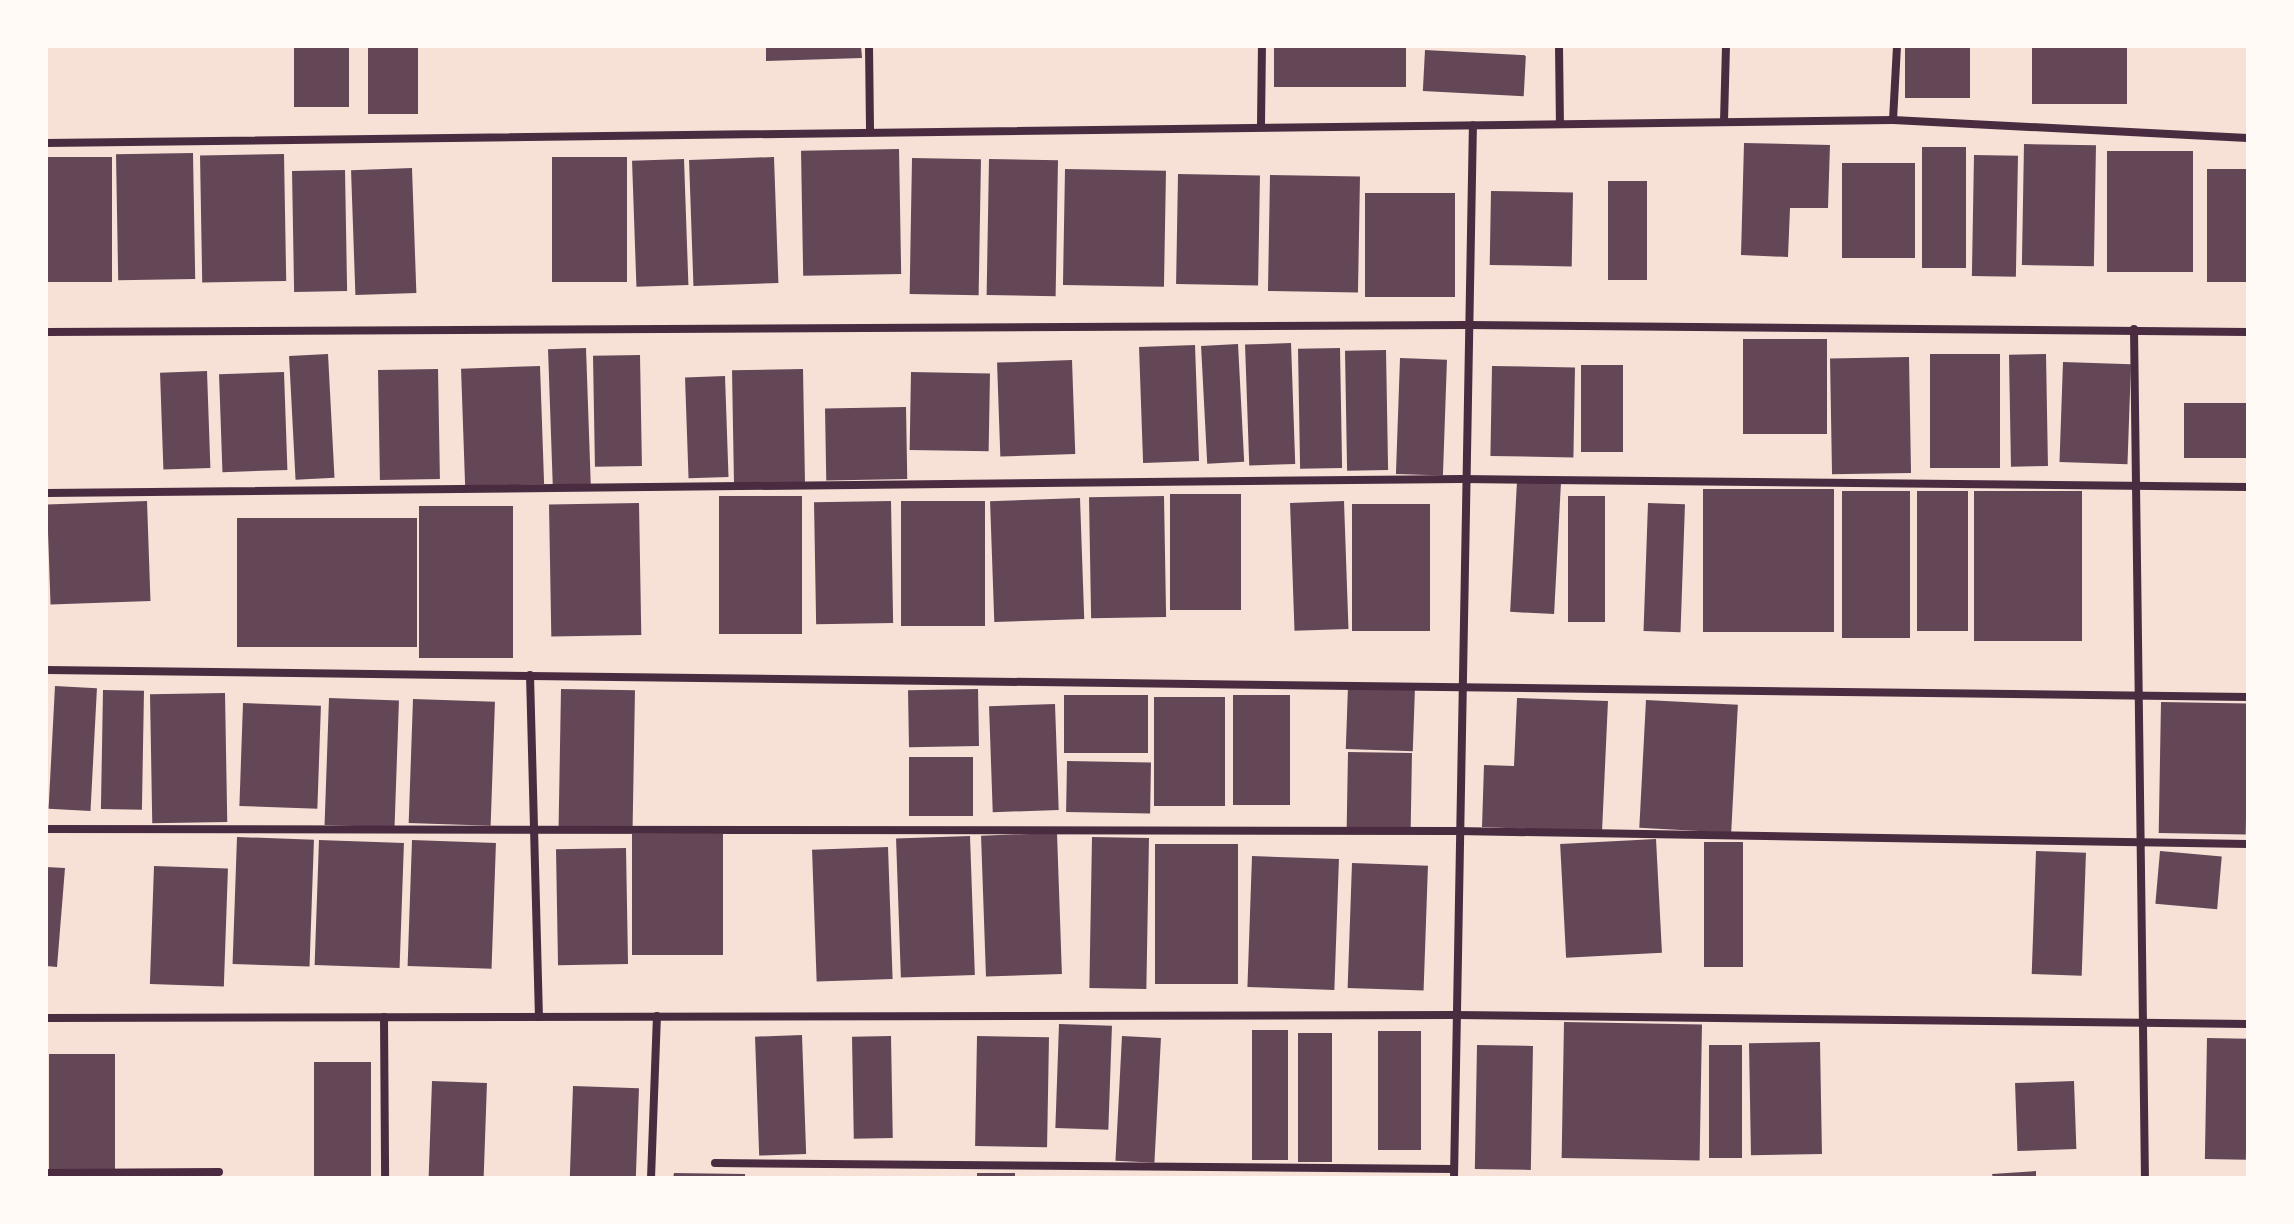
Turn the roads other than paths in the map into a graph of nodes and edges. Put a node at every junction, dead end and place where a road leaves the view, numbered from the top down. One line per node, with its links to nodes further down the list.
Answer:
1 (869, 46): 11 (street)
2 (1262, 46): 9 (street)
3 (1559, 46): 8 (street)
4 (1726, 46): 7 (street)
5 (1897, 46): 6 (street)
6 (1893, 120): 7 (street); 12 (street)
7 (1724, 122): 8 (street)
8 (1560, 124): 10 (street)
9 (1261, 125): 10 (street); 11 (street)
10 (1473, 125): 14 (street)
11 (870, 131): 13 (street)
12 (2248, 138)
13 (46, 143)
14 (1467, 325): 15 (street); 16 (street); 18 (street)
15 (2134, 329): 17 (street); 19 (street)
16 (46, 332)
17 (2248, 332)
18 (1462, 479): 19 (street); 21 (street); 24 (street)
19 (2137, 482): 20 (street); 25 (street)
20 (2248, 487)
21 (46, 493)
22 (46, 670): 23 (street)
23 (530, 675): 24 (street); 28 (street)
24 (1458, 683): 25 (street); 29 (street)
25 (2142, 695): 26 (street); 31 (street)
26 (2248, 697)
27 (46, 829): 28 (street)
28 (534, 831): 29 (street); 35 (street)
29 (1456, 831): 31 (street); 32 (street)
30 (2248, 844): 31 (street)
31 (2141, 847): 37 (street)
32 (1455, 1015): 33 (street); 37 (street); 42 (street)
33 (657, 1016): 35 (street); 44 (street)
34 (384, 1017): 35 (street); 36 (street); 43 (street)
35 (539, 1017)
36 (46, 1018)
37 (2142, 1021): 38 (street); 45 (street)
38 (2248, 1024)
39 (715, 1163): 42 (street)
40 (219, 1172): 41 (street)
41 (46, 1173)
42 (1454, 1174)
43 (385, 1178)
44 (651, 1178)
45 (2145, 1178)

